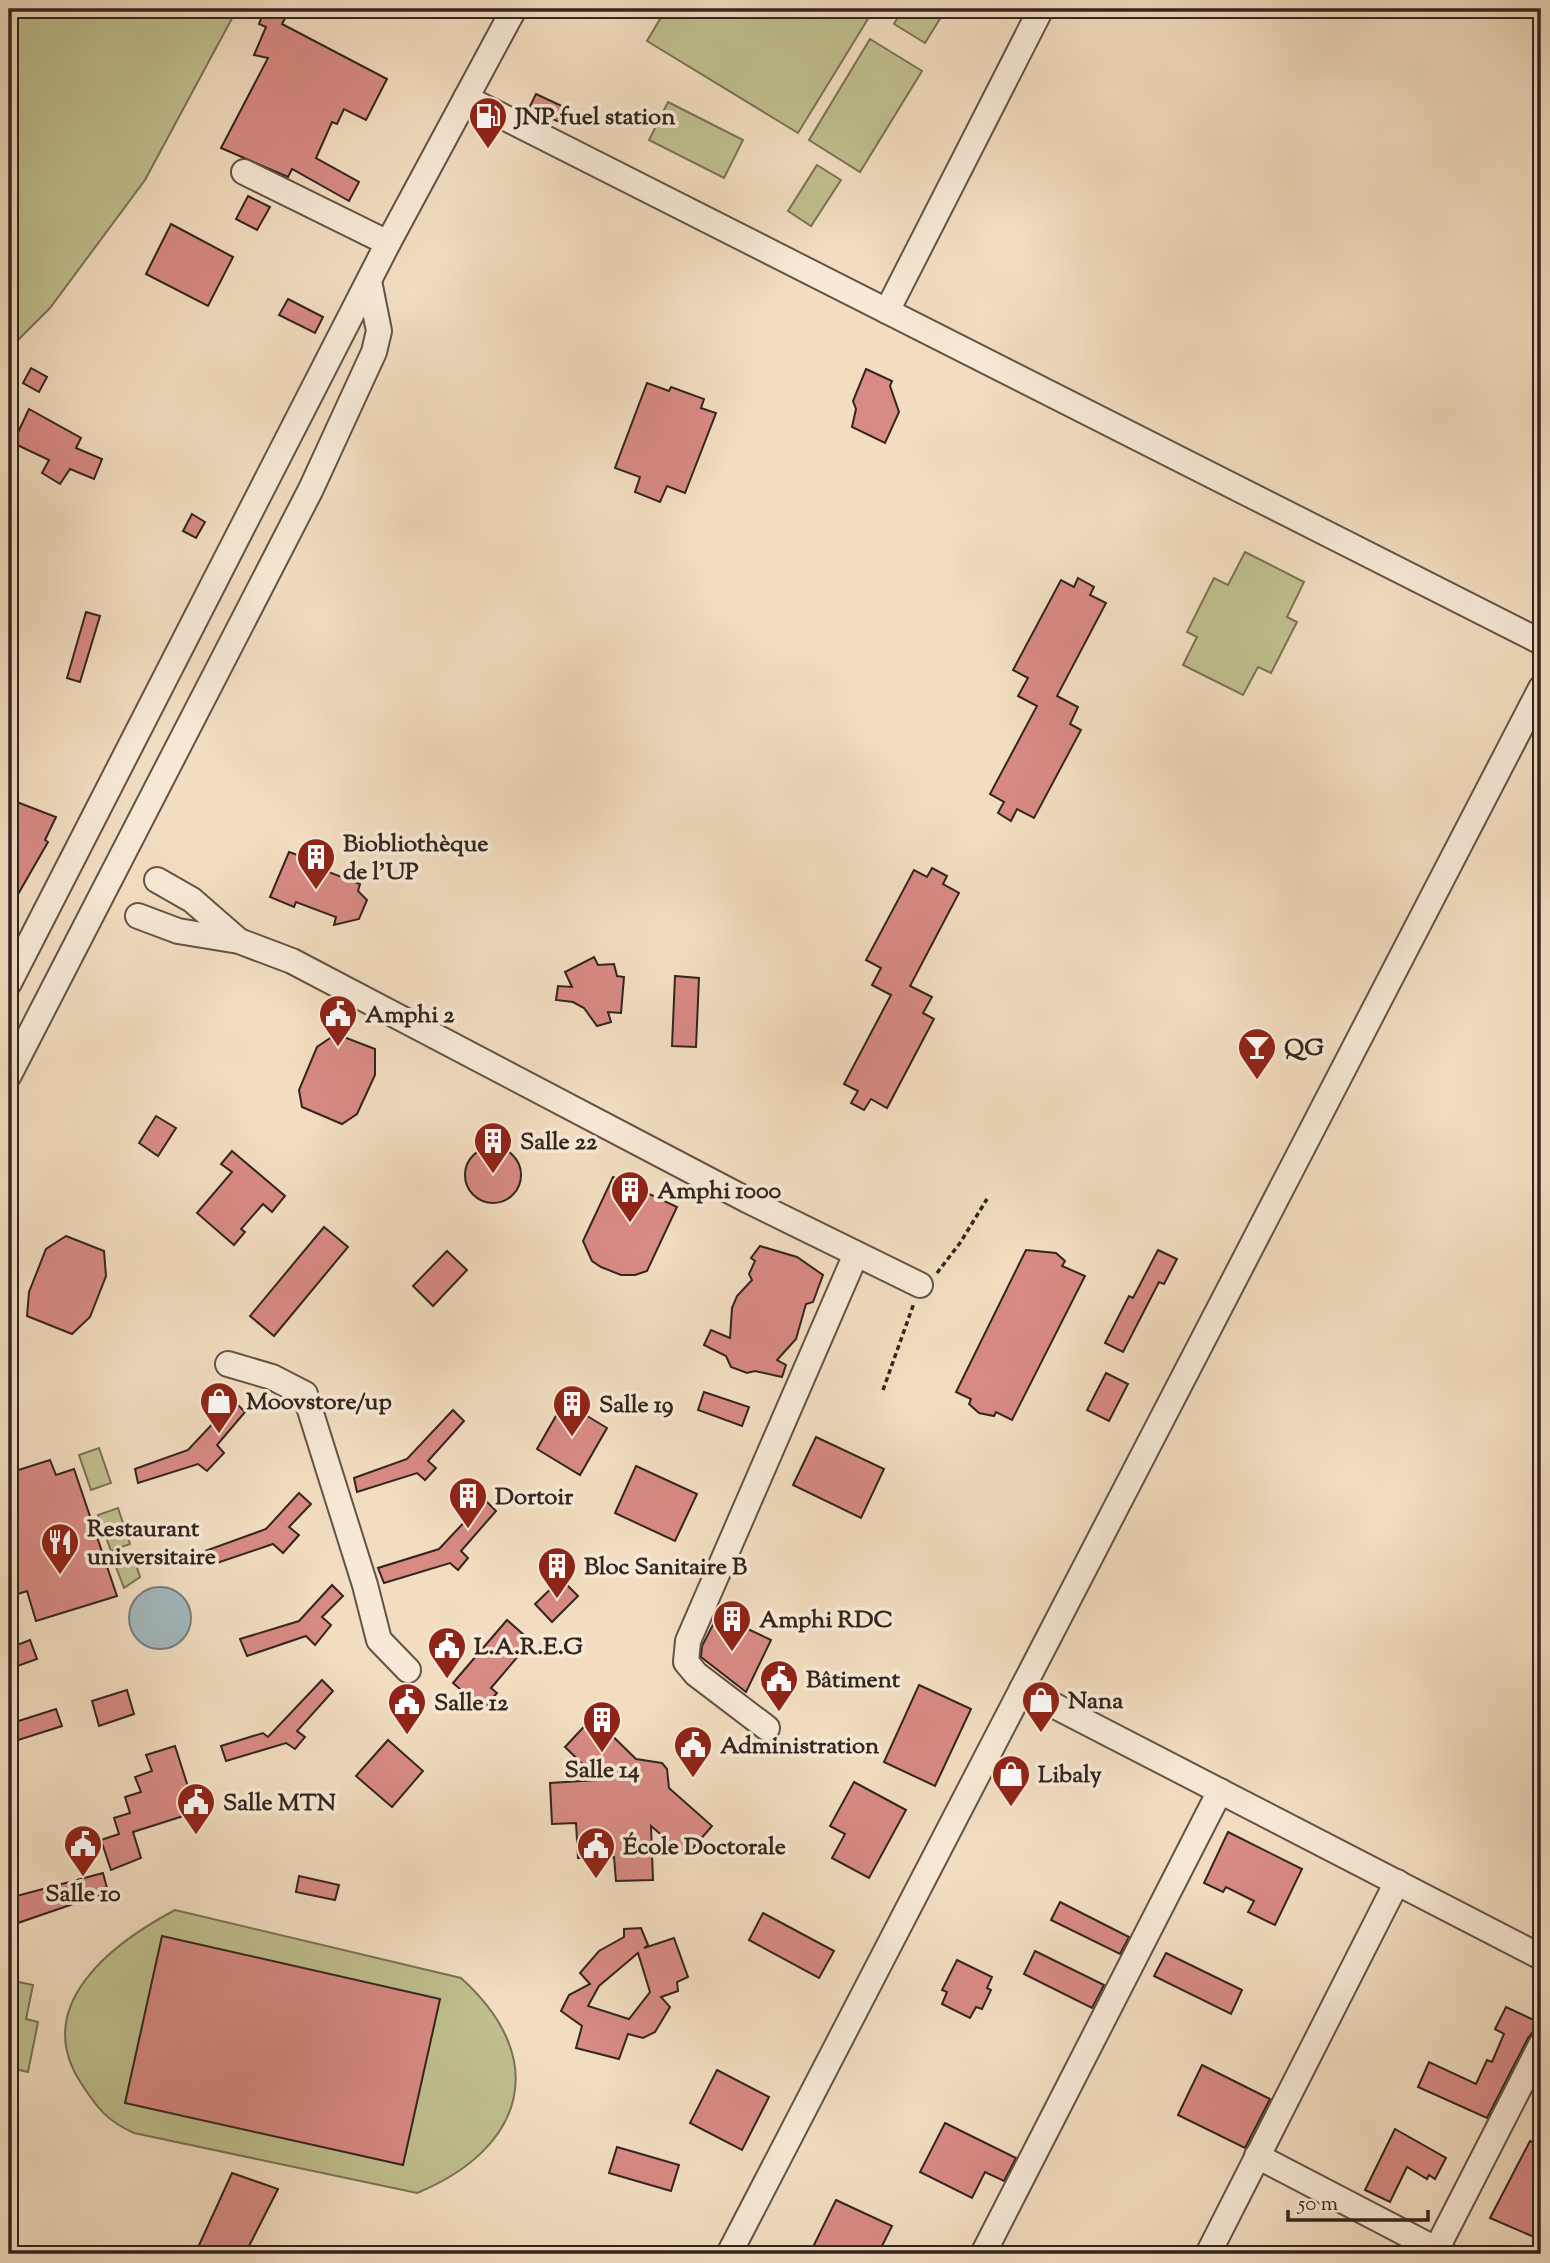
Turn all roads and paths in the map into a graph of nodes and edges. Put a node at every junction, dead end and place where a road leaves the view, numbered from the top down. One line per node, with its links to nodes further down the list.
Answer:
1 (514, 9): 3 (street)
2 (1041, 9): 7 (street)
3 (466, 98): 5 (street); 7 (street)
4 (244, 172): 5 (street)
5 (388, 243): 6 (street)
6 (369, 281): 13 (street); 14 (street)
7 (887, 311): 8 (street)
8 (1541, 642)
9 (1541, 688): 19 (street)
10 (157, 880): 12 (street)
11 (138, 916): 12 (street)
12 (239, 941): 15 (street)
13 (9, 983)
14 (9, 1075)
15 (856, 1254): 16 (street); 20 (street)
16 (920, 1285)
17 (228, 1364): 18 (street)
18 (408, 1670)
19 (1022, 1689): 21 (street); 27 (street)
20 (767, 1728)
21 (1220, 1791): 22 (street); 28 (street)
22 (1397, 1882): 23 (street); 25 (street)
23 (1541, 1957)
24 (1541, 2045): 26 (street)
25 (1258, 2156): 26 (street); 29 (street)
26 (1438, 2253)
27 (729, 2254)
28 (983, 2254)
29 (1208, 2254)

